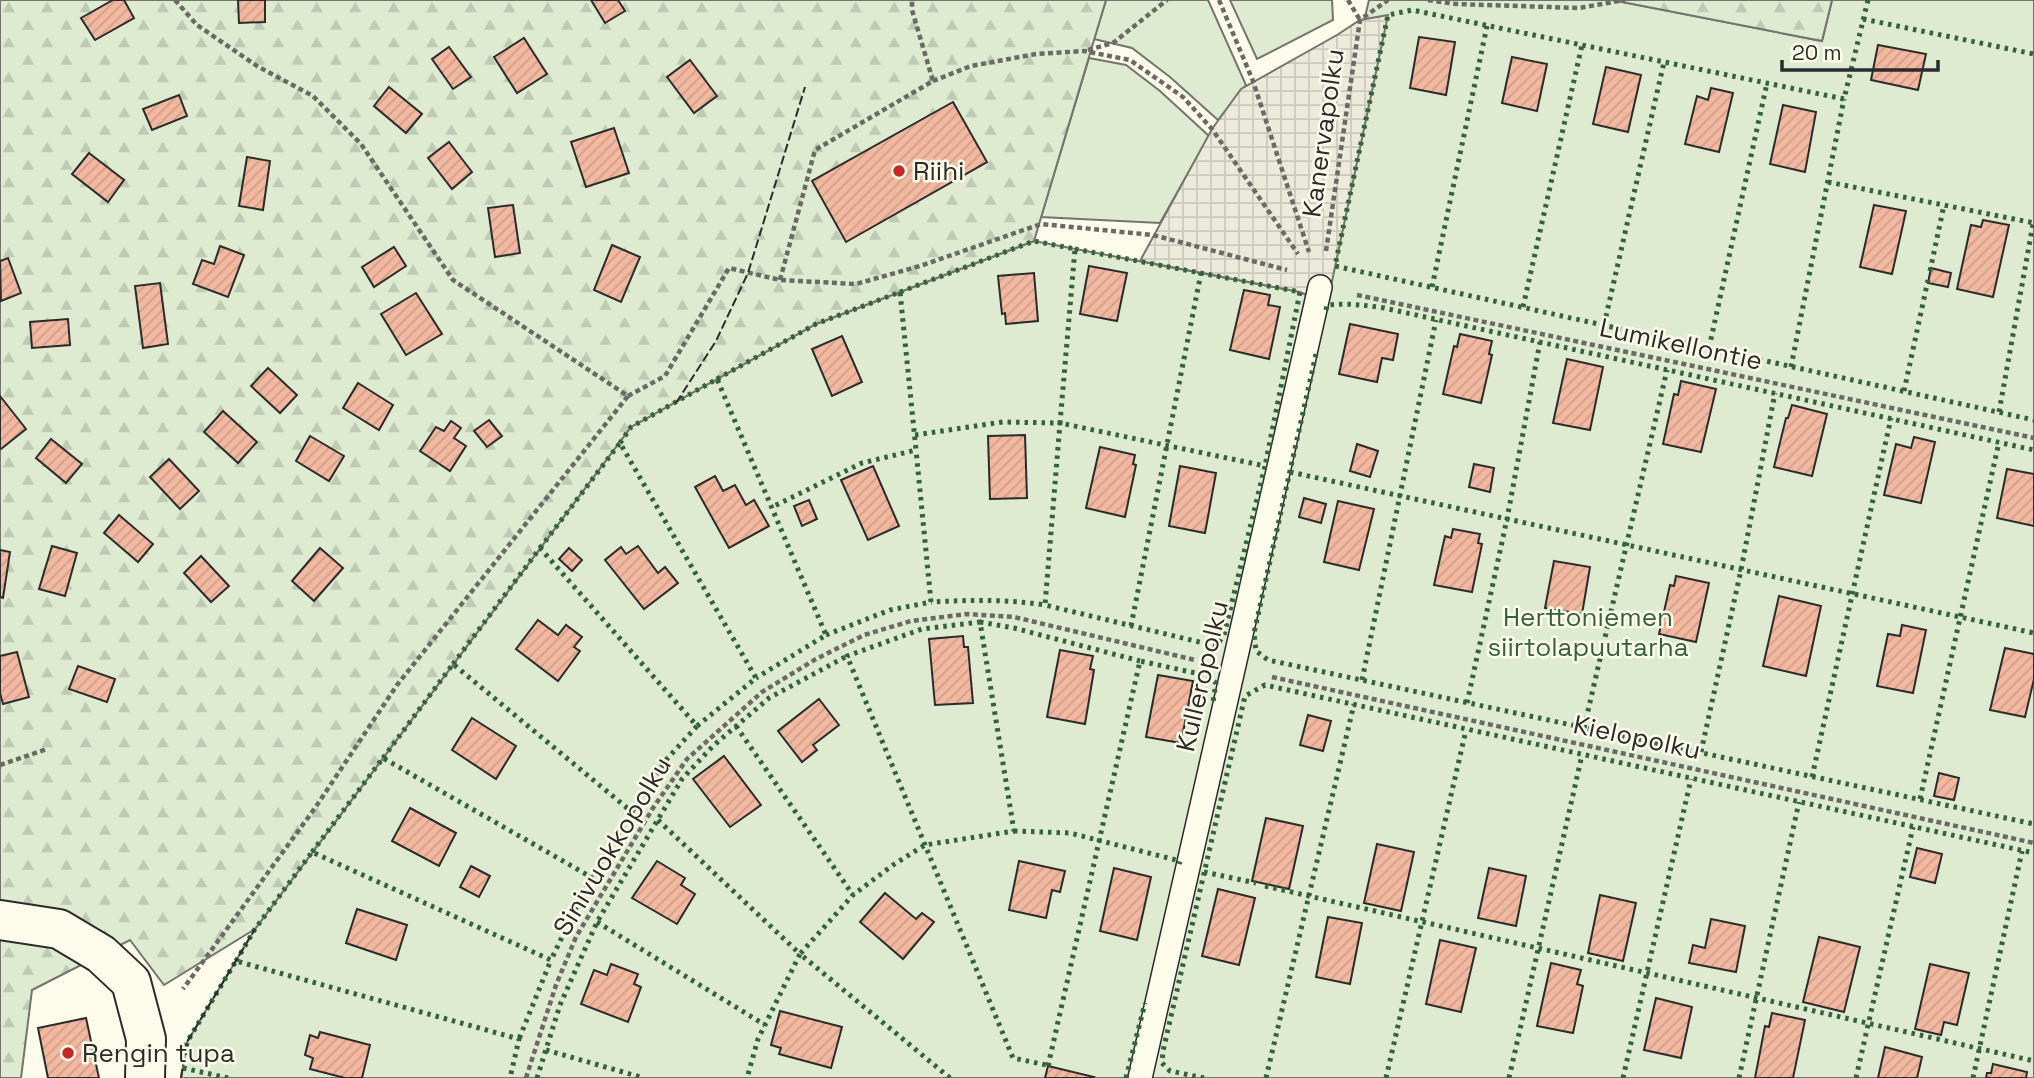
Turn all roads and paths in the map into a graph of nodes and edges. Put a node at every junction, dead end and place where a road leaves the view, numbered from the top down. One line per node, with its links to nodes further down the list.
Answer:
1 (175, 0): 14 (path)
2 (912, 0): 11 (path)
3 (1167, 0): 10 (path)
4 (1219, 0): 13 (path)
5 (1348, 0): 9 (path)
6 (1388, 0): 9 (path, Kanervapolku)
7 (1428, 0): 8 (path)
8 (1625, 0)
9 (1360, 20): 13 (path, Kanervapolku)
10 (1084, 51): 11 (path); 13 (path)
11 (933, 81): 12 (path)
12 (780, 280): 13 (path, Lumikellontie); 14 (path, Lumikellontie)
13 (1320, 286): 15 (path, Lumikellontie); 16 (lane, Kulleropolku)
14 (628, 396): 21 (path)
15 (2034, 438)
16 (1232, 669): 19 (path, Kielopolku); 23 (path, Sinivuokkopolku); 24 (lane, Kulleropolku)
17 (47, 749): 18 (path)
18 (0, 765)
19 (2034, 843)
20 (0, 920): 21 (street)
21 (146, 1039): 22 (street)
22 (145, 1078)
23 (526, 1078)
24 (1140, 1078)

